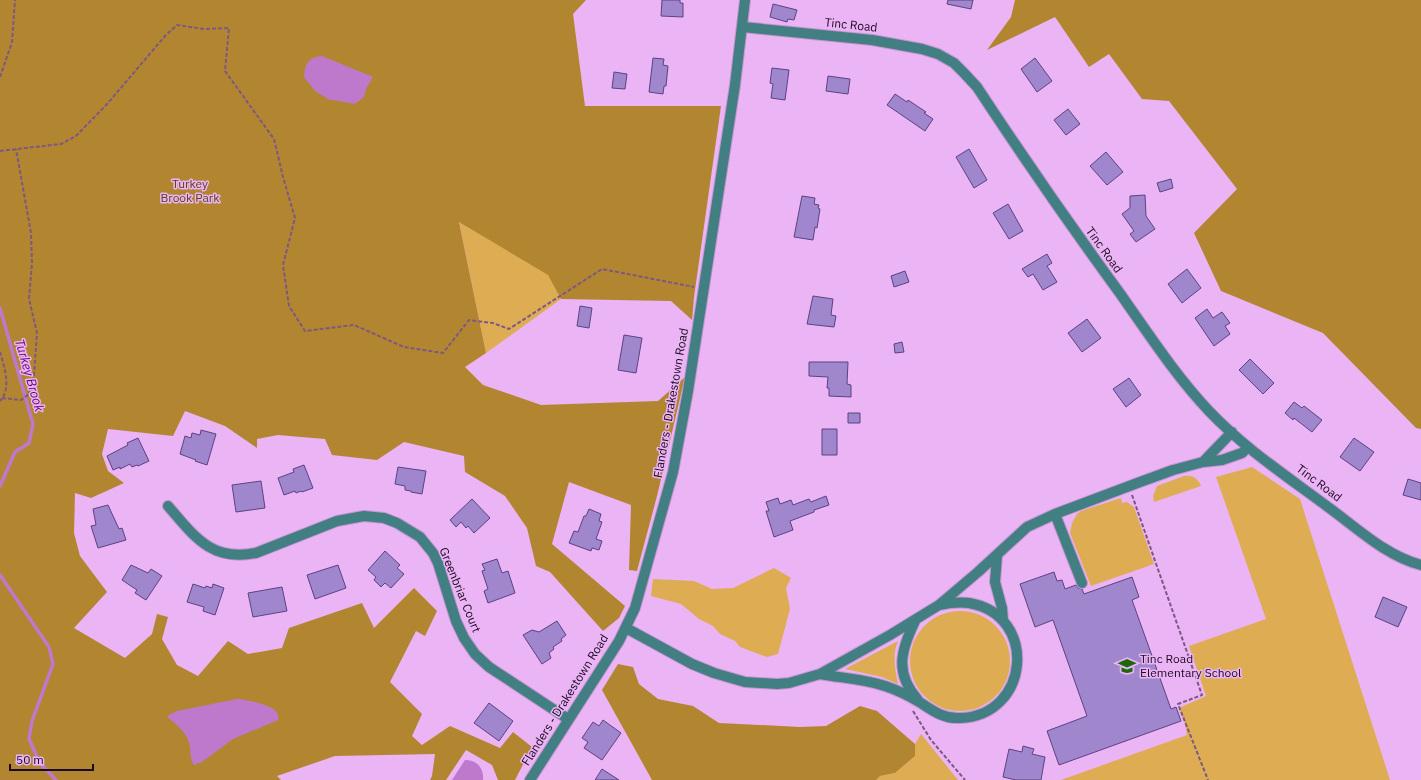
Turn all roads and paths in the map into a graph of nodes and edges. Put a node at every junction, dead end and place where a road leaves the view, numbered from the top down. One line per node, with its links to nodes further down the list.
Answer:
1 (15, 0): 4 (path)
2 (745, 0): 3 (street, Flanders - Drakestown Road)
3 (742, 27): 7 (street, Flanders - Drakestown Road); 11 (street, Tinc Road)
4 (0, 77)
5 (16, 149): 6 (path); 7 (path); 9 (path)
6 (0, 152)
7 (703, 289): 23 (street, Flanders - Drakestown Road)
8 (0, 352): 9 (path)
9 (2, 398): 10 (path)
10 (0, 400)
11 (1232, 432): 12 (street, Tinc Road); 13 (street)
12 (1248, 447): 13 (street); 18 (street, Tinc Road)
13 (1203, 462): 14 (street)
14 (1129, 486): 16 (street); 30 (path)
15 (168, 506): 27 (street, Greenbriar Court)
16 (1055, 514): 17 (street); 19 (street)
17 (997, 556): 20 (street); 22 (street)
18 (1421, 565)
19 (1082, 583)
20 (939, 605): 21 (street); 22 (street)
21 (915, 621): 24 (street); 26 (street)
22 (1003, 621): 26 (street)
23 (626, 628): 24 (street); 27 (street, Flanders - Drakestown Road)
24 (820, 674): 25 (street)
25 (908, 697): 26 (street); 29 (path)
26 (920, 703)
27 (568, 719): 28 (street, Flanders - Drakestown Road)
28 (530, 780)
29 (965, 780)
30 (1208, 780)

